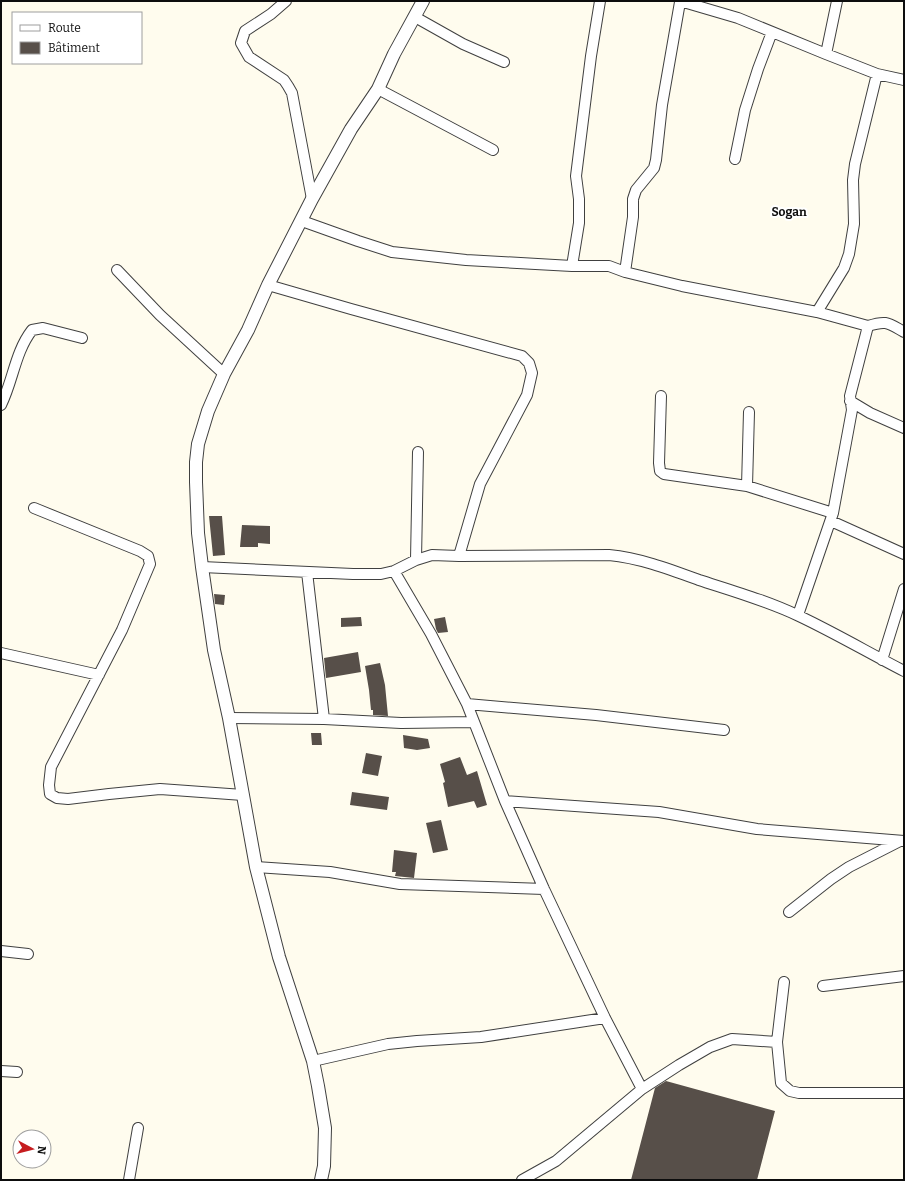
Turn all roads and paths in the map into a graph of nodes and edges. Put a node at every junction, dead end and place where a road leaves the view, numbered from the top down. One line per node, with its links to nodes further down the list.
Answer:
1 (286, 1): 15 (street)
2 (423, 1): 6 (street)
3 (600, 1): 17 (street)
4 (680, 1): 7 (street); 19 (street)
5 (837, 1): 8 (street)
6 (415, 17): 9 (street); 12 (street)
7 (772, 32): 8 (street); 14 (street)
8 (826, 54): 10 (street)
9 (504, 62)
10 (877, 74): 11 (street); 21 (street)
11 (904, 80)
12 (378, 89): 13 (street); 15 (street)
13 (493, 150)
14 (735, 159)
15 (312, 199): 16 (street)
16 (302, 221): 17 (street); 20 (street)
17 (572, 266): 19 (street)
18 (117, 270): 25 (street)
19 (625, 272): 21 (street)
20 (268, 285): 25 (street); 36 (street)
21 (817, 312): 22 (street)
22 (868, 326): 23 (street); 27 (street)
23 (904, 332)
24 (82, 338): 28 (street)
25 (224, 374): 38 (street)
26 (661, 396): 32 (street)
27 (850, 401): 30 (street); 34 (street)
28 (1, 405)
29 (749, 412): 32 (street)
30 (904, 428)
31 (418, 452): 37 (street)
32 (746, 486): 34 (street)
33 (34, 508): 46 (street)
34 (832, 517): 35 (street); 42 (street)
35 (904, 554)
36 (459, 556): 37 (street); 42 (street)
37 (416, 560): 39 (street)
38 (202, 567): 40 (street); 48 (street)
39 (394, 571): 40 (street); 47 (street)
40 (307, 572): 49 (street)
41 (904, 589): 44 (street)
42 (798, 616): 44 (street)
43 (1, 653): 46 (street)
44 (882, 660): 45 (street)
45 (904, 671)
46 (99, 675): 52 (street)
47 (467, 704): 50 (street); 51 (street)
48 (229, 718): 49 (street); 52 (street)
49 (324, 719): 50 (street)
50 (473, 722): 53 (street)
51 (724, 730)
52 (243, 795): 55 (street)
53 (505, 801): 54 (street); 56 (street)
54 (903, 840): 57 (street)
55 (256, 867): 56 (street); 65 (street)
56 (544, 889): 63 (street)
57 (789, 912)
58 (1, 951): 59 (street)
59 (28, 954)
60 (904, 976): 62 (street)
61 (784, 982): 64 (street)
62 (823, 986)
63 (605, 1018): 65 (street); 68 (street)
64 (777, 1042): 68 (street); 69 (street)
65 (313, 1061): 72 (street)
66 (1, 1071): 67 (street)
67 (17, 1072)
68 (642, 1089): 73 (street)
69 (904, 1093)
70 (138, 1128): 71 (street)
71 (129, 1180)
72 (321, 1180)
73 (522, 1180)

